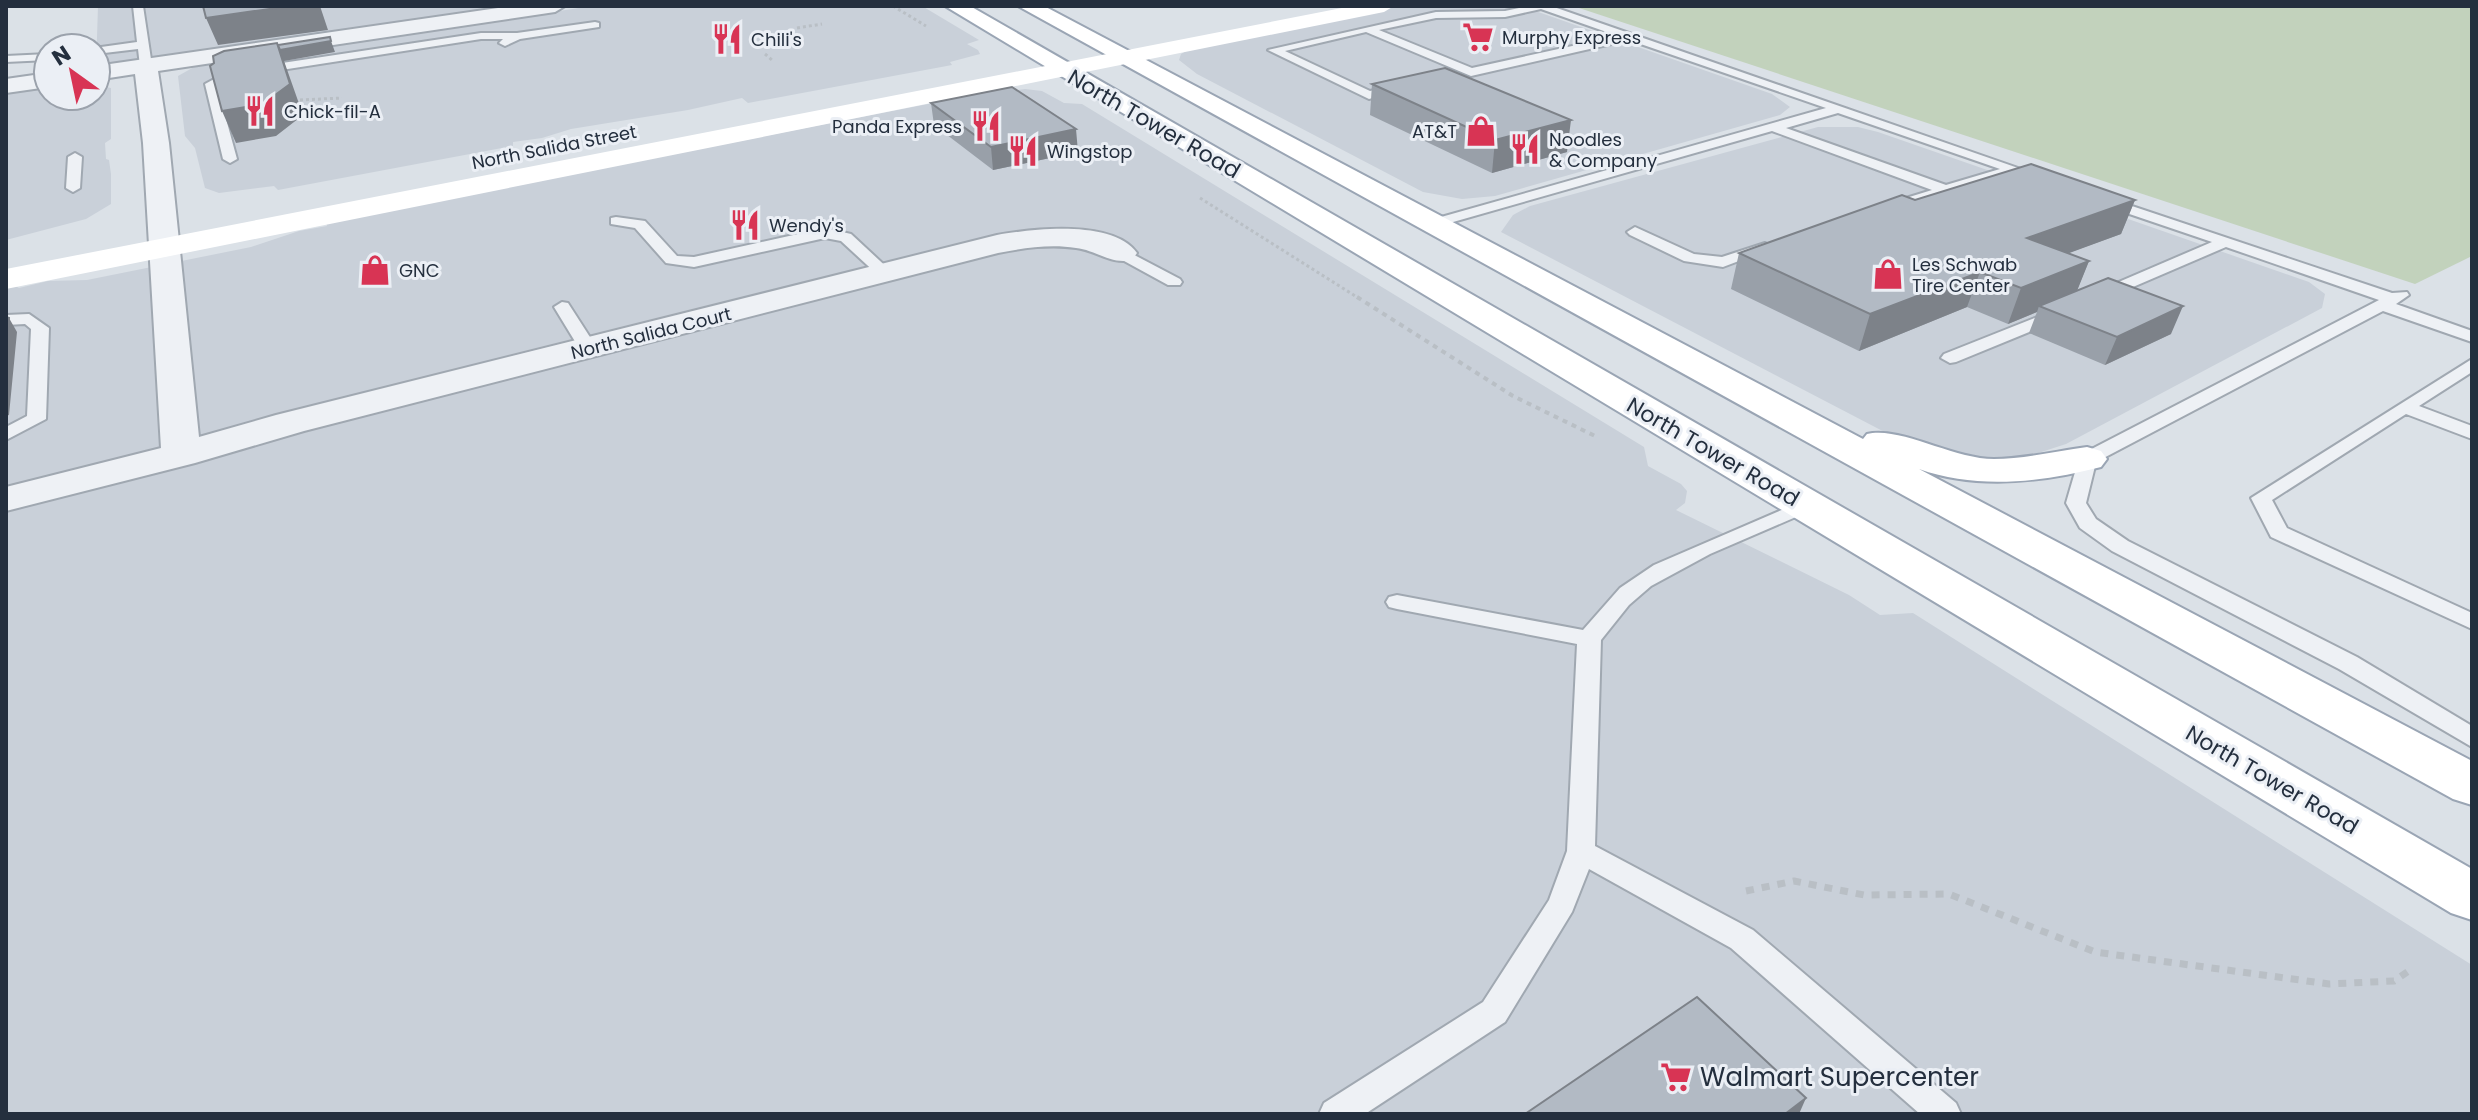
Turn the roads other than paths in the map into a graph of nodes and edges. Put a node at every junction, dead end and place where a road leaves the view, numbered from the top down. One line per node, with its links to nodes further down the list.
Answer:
1 (138, 6): 17 (lane)
2 (555, 6): 8 (street)
3 (955, 6): 20 (main road, North Tower Road)
4 (1028, 6): 16 (main road, North Tower Road)
5 (1328, 6): 16 (main road)
6 (1384, 6): 16 (main road)
7 (1542, 6): 10 (lane); 13 (lane)
8 (527, 8): 11 (lane); 17 (street)
9 (595, 25): 11 (lane)
10 (1367, 29): 22 (lane); 26 (lane)
11 (549, 31): 12 (lane)
12 (517, 36): 14 (lane); 30 (lane)
13 (1630, 37): 22 (lane); 27 (lane)
14 (472, 51)
15 (112, 52): 17 (lane)
16 (1114, 52): 20 (main road); 40 (main road, North Tower Road)
17 (145, 55): 21 (street); 42 (street)
18 (32, 58): 19 (lane)
19 (6, 59)
20 (1051, 63): 36 (main road, North Salida Street); 42 (main road, North Salida Street); 64 (main road, North Tower Road)
21 (112, 67)
22 (1471, 72): 23 (lane)
23 (1441, 79)
24 (32, 82): 25 (street)
25 (6, 86)
26 (1412, 86)
27 (1837, 109): 28 (lane); 31 (lane)
28 (1772, 127): 34 (lane); 40 (lane)
29 (75, 157): 33 (lane)
30 (230, 159)
31 (2013, 169): 32 (lane); 34 (lane)
32 (2056, 184)
33 (73, 188)
34 (1943, 189): 37 (lane)
35 (2084, 193): 43 (lane)
36 (255, 204)
37 (1870, 214)
38 (192, 216): 42 (main road, North Salida Street)
39 (616, 221): 47 (lane)
40 (1432, 224): 55 (main road, North Tower Road)
41 (1635, 232): 44 (lane)
42 (162, 235): 45 (main road, North Salida Street); 48 (main road, North Salida Street); 61 (street)
43 (2226, 242): 50 (lane); 56 (lane)
44 (1782, 243)
45 (6, 251)
46 (1121, 253): 47 (street, North Salida Court); 49 (lane)
47 (885, 273): 54 (street, North Salida Court)
48 (6, 279)
49 (1174, 282)
50 (2393, 300): 53 (lane); 62 (lane)
51 (562, 307): 54 (lane)
52 (6, 320): 60 (lane)
53 (2472, 337)
54 (588, 348): 61 (street, North Salida Court)
55 (1673, 352): 62 (main road); 69 (main road, North Tower Road)
56 (1950, 358)
57 (2472, 364): 58 (lane)
58 (2407, 408): 59 (lane); 66 (lane)
59 (2472, 433)
60 (6, 434)
61 (181, 455): 63 (street, North Salida Court)
62 (2087, 459): 68 (lane)
63 (6, 499)
64 (1805, 506): 67 (lane); 71 (main road, North Tower Road)
65 (1397, 602): 67 (lane)
66 (2472, 622)
67 (1589, 639): 70 (lane)
68 (2472, 738)
69 (2472, 785)
70 (1581, 851): 72 (lane); 73 (lane)
71 (2472, 897)
72 (1336, 1114)
73 (1944, 1114)

